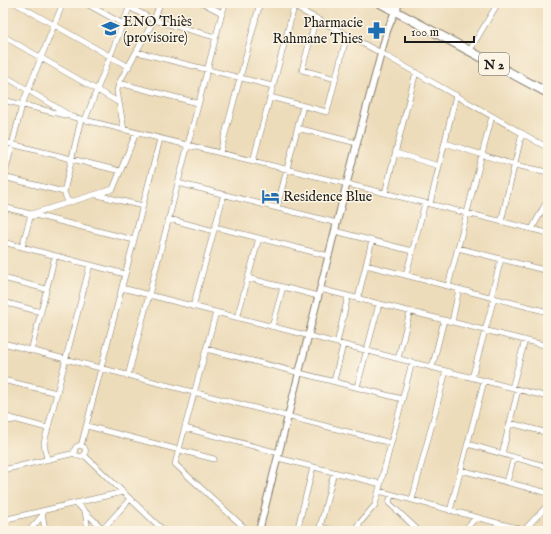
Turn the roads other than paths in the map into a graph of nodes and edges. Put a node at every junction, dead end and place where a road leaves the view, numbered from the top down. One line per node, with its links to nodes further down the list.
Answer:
1 (16, 3): 17 (street)
2 (63, 3): 17 (street)
3 (85, 3): 18 (street)
4 (160, 3): 16 (street)
5 (203, 3): 14 (street)
6 (226, 3): 14 (street)
7 (260, 3): 31 (street)
8 (287, 3): 13 (street)
9 (380, 3): 12 (highway, N 2)
10 (498, 3): 22 (street)
11 (130, 5): 16 (street); 18 (street)
12 (393, 5): 22 (highway, N 2); 24 (street)
13 (294, 7): 15 (street); 34 (street)
14 (222, 13): 21 (street)
15 (316, 18): 19 (street); 32 (street)
16 (154, 20): 21 (street); 23 (street)
17 (54, 24): 25 (street); 26 (street)
18 (123, 24): 25 (street)
19 (347, 35): 24 (street); 32 (street)
20 (3, 36): 26 (street)
21 (216, 37): 28 (street)
22 (470, 50): 37 (highway, N 2)
23 (137, 52): 27 (street); 28 (street)
24 (381, 52): 29 (street); 54 (street)
25 (110, 56): 27 (street); 35 (street)
26 (41, 57): 35 (street); 36 (street)
27 (129, 66): 33 (street)
28 (207, 70): 31 (street); 42 (street)
29 (416, 72): 38 (street); 60 (street)
30 (3, 76): 36 (street)
31 (240, 78): 34 (street); 59 (street)
32 (336, 79): 44 (street)
33 (119, 83): 41 (street); 42 (street)
34 (273, 86): 39 (street)
35 (97, 89): 41 (street); 47 (street)
36 (28, 90): 43 (street); 46 (street)
37 (548, 93)
38 (456, 95): 45 (street); 56 (street)
39 (270, 97): 44 (street); 63 (street)
40 (3, 100): 43 (street)
41 (118, 102): 49 (street)
42 (198, 103): 57 (street)
43 (22, 105): 46 (street); 55 (street)
44 (303, 106): 48 (street)
45 (492, 116): 51 (street); 61 (street)
46 (73, 118): 47 (street)
47 (83, 120): 49 (street); 62 (street)
48 (297, 128): 54 (street); 66 (street)
49 (124, 130): 50 (street)
50 (136, 133): 52 (street); 67 (street)
51 (522, 133): 58 (street); 64 (street)
52 (160, 139): 57 (street); 79 (street)
53 (3, 142): 55 (street)
54 (357, 143): 71 (street)
55 (12, 144): 62 (street); 69 (street)
56 (445, 144): 61 (street); 65 (street)
57 (188, 145): 59 (street); 70 (street)
58 (548, 148)
59 (220, 153): 63 (street)
60 (396, 153): 65 (street); 75 (street)
61 (482, 155): 64 (street); 83 (street)
62 (72, 159): 67 (street); 72 (street)
63 (253, 161): 66 (street)
64 (514, 165): 68 (street); 85 (street)
65 (439, 166): 78 (street)
66 (287, 170): 71 (street); 81 (street)
67 (120, 171): 73 (street)
68 (548, 172)
69 (3, 178): 72 (street)
70 (178, 183): 74 (street); 84 (street)
71 (346, 184): 75 (street); 86 (street)
72 (64, 192): 77 (street)
73 (94, 194): 77 (street); 79 (street)
74 (224, 194): 81 (street); 87 (street)
75 (385, 194): 78 (street)
76 (548, 199): 88 (street)
77 (68, 202): 82 (street)
78 (427, 204): 83 (street); 97 (street)
79 (143, 206): 92 (street)
80 (3, 207): 82 (street)
81 (277, 208): 86 (street)
82 (30, 214): 92 (street); 95 (street)
83 (467, 214): 85 (street); 96 (street)
84 (169, 219): 87 (street); 114 (street)
85 (501, 222): 88 (street)
86 (337, 223): 89 (street)
87 (215, 229): 91 (street); 120 (street)
88 (532, 229): 90 (street)
89 (335, 231): 93 (street); 99 (street)
90 (548, 233)
91 (259, 238): 99 (street); 107 (street)
92 (134, 240): 104 (street)
93 (372, 240): 97 (street); 102 (street)
94 (3, 242): 95 (street)
95 (22, 247): 98 (street)
96 (458, 248): 100 (street); 109 (street)
97 (412, 251): 105 (street)
98 (55, 256): 101 (street); 111 (street)
99 (328, 256): 113 (street)
100 (501, 258): 103 (street); 117 (street)
101 (90, 265): 104 (street); 139 (street)
102 (366, 265): 105 (street); 116 (street)
103 (548, 271)
104 (125, 274): 110 (street)
105 (406, 275): 109 (street)
106 (3, 278): 111 (street)
107 (248, 278): 108 (street); 125 (street)
108 (283, 286): 113 (street); 128 (street)
109 (448, 286): 112 (street)
110 (122, 288): 114 (street); 142 (street)
111 (46, 289): 122 (street)
112 (460, 289): 117 (street); 127 (street)
113 (319, 292): 115 (street); 130 (street)
114 (149, 295): 120 (street); 146 (street)
115 (348, 296): 116 (street); 133 (street)
116 (358, 298): 119 (street)
117 (493, 298): 124 (street); 129 (street)
118 (3, 302): 122 (street)
119 (379, 304): 121 (street); 138 (street)
120 (193, 307): 123 (street)
121 (410, 311): 126 (street); 140 (street)
122 (41, 312): 137 (street)
123 (216, 312): 125 (street); 136 (street)
124 (548, 312)
125 (237, 318): 128 (street)
126 (444, 320): 127 (street); 143 (street)
127 (452, 322): 129 (street)
128 (272, 327): 130 (street)
129 (486, 330): 131 (street); 147 (street)
130 (308, 336): 133 (street); 145 (street)
131 (525, 340): 135 (street); 152 (street)
132 (3, 343): 137 (street)
133 (336, 343): 134 (street)
134 (343, 345): 138 (street); 150 (street)
135 (548, 346)
136 (206, 349): 145 (street); 154 (street)
137 (31, 350): 139 (street)
138 (367, 351): 140 (street); 151 (street)
139 (65, 359): 142 (street); 155 (street)
140 (398, 359): 141 (street)
141 (412, 362): 143 (street); 157 (street)
142 (101, 368): 146 (street); 163 (street)
143 (432, 368): 144 (street)
144 (446, 371): 147 (street); 190 (street)
145 (299, 373): 150 (street); 159 (street)
146 (128, 376): 154 (street)
147 (472, 378): 149 (street)
148 (3, 380): 155 (street)
149 (484, 381): 152 (street); 168 (street)
150 (334, 382): 151 (street)
151 (357, 388): 157 (street)
152 (512, 388): 153 (street)
153 (518, 390): 156 (street); 162 (street)
154 (194, 392): 159 (street); 165 (street)
155 (56, 393): 164 (street)
156 (548, 397)
157 (402, 399): 167 (street)
158 (3, 416): 160 (street)
159 (288, 417): 167 (street); 174 (street)
160 (15, 420): 161 (street); 164 (street)
161 (3, 422)
162 (510, 423): 166 (street); 172 (street)
163 (86, 426): 169 (street); 170 (street)
164 (48, 428): 176 (street)
165 (185, 428): 170 (street); 174 (street)
166 (548, 433)
167 (391, 443): 184 (street)
168 (468, 444): 172 (street); 181 (street)
169 (81, 446): 171 (street); 173 (street)
170 (179, 450): 177 (street); 207 (street)
171 (75, 453): 173 (street); 176 (street)
172 (502, 454): 175 (street)
173 (84, 455): 186 (street)
174 (279, 455): 178 (street); 208 (street)
175 (514, 457): 179 (street); 183 (street)
176 (47, 460): 180 (street)
177 (214, 460)
178 (313, 467): 182 (street); 209 (street)
179 (548, 467)
180 (3, 470)
181 (461, 470): 183 (street); 195 (street)
182 (334, 472): 184 (street); 200 (street)
183 (507, 482): 187 (street)
184 (381, 484): 185 (street)
185 (379, 491): 188 (street); 199 (street)
186 (123, 492): 189 (street); 191 (street)
187 (548, 493)
188 (390, 494): 190 (street); 213 (street)
189 (130, 499): 201 (street); 206 (street)
190 (412, 500): 195 (street)
191 (76, 503): 194 (street); 196 (street)
192 (548, 505): 202 (street)
193 (3, 509): 198 (street)
194 (85, 511): 201 (street); 205 (street)
195 (450, 511): 197 (street)
196 (42, 514): 198 (street); 203 (street); 204 (street)
197 (476, 518): 202 (street); 214 (street)
198 (4, 520)
199 (357, 526): 211 (street); 212 (street)
200 (319, 529): 210 (street)
201 (104, 530)
202 (524, 530)
203 (29, 531)
204 (45, 531)
205 (88, 531)
206 (164, 531)
207 (248, 531)
208 (259, 531)
209 (297, 531)
210 (335, 531)
211 (353, 531)
212 (363, 531)
213 (419, 531)
214 (463, 531)

